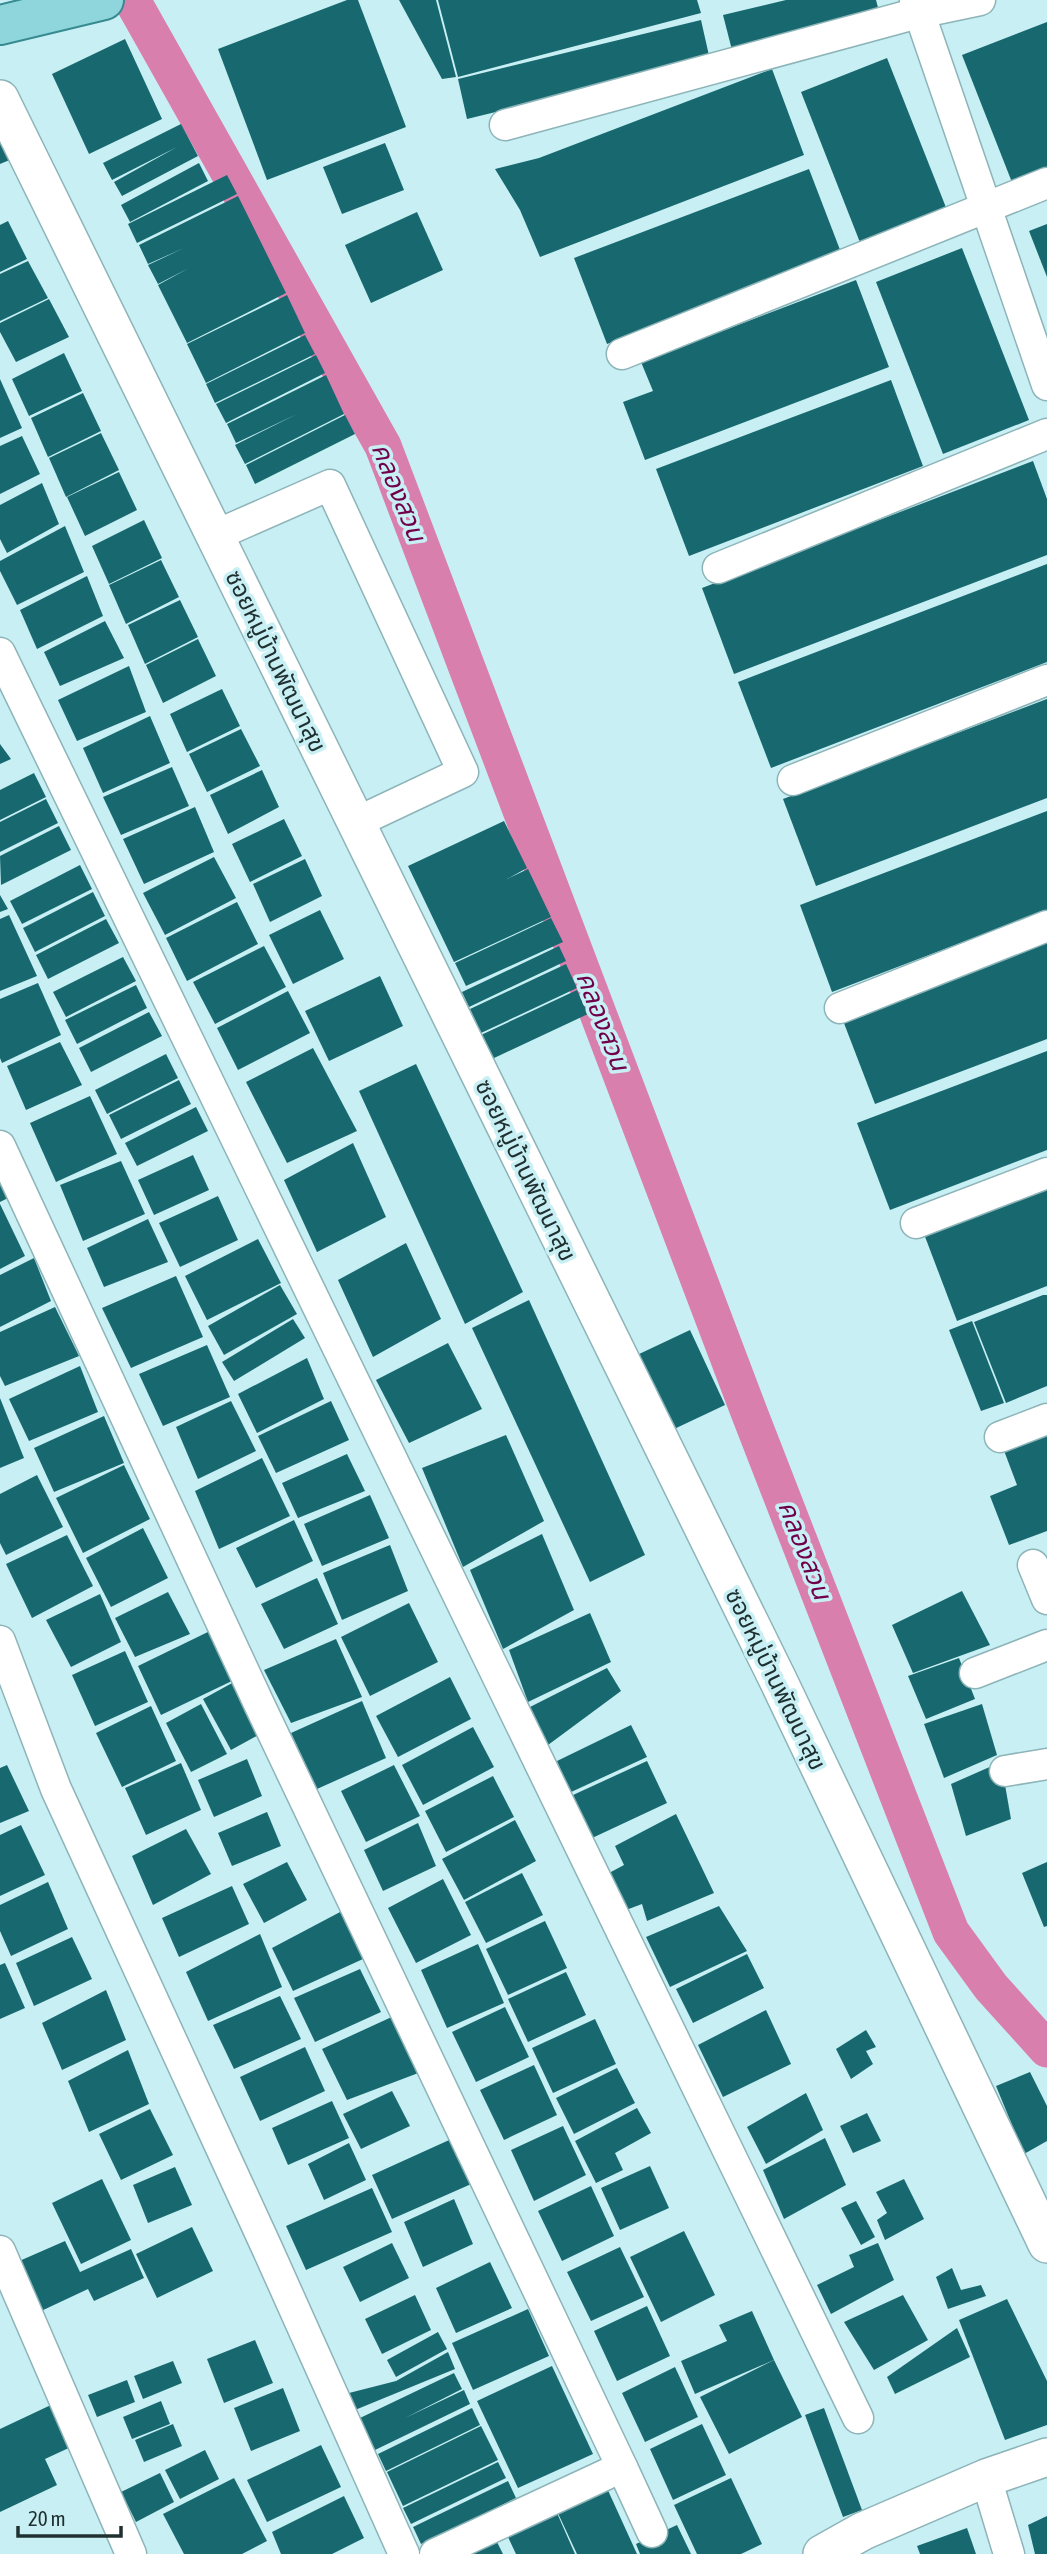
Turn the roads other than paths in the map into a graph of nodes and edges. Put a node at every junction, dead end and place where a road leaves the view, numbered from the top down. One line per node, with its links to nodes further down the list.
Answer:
1 (103, 0): 4 (main road)
2 (980, 0): 3 (street)
3 (917, 6): 6 (street); 8 (street)
4 (0, 25)
5 (0, 99): 12 (street, ซอยหมู่บ้านพัฒนาสุข)
6 (505, 125)
7 (1047, 183): 8 (street)
8 (985, 208): 9 (street); 10 (street)
9 (621, 354)
10 (1047, 386)
11 (1047, 435): 13 (street)
12 (214, 536): 17 (street, ซอยหมู่บ้านพัฒนาสุข); 17 (street)
13 (718, 568)
14 (0, 653): 34 (street)
15 (1047, 680): 16 (street)
16 (793, 780)
17 (355, 823): 32 (street, ซอยหมู่บ้านพัฒนาสุข)
18 (1047, 926): 19 (street)
19 (840, 1008)
20 (0, 1146): 36 (street)
21 (1047, 1173): 22 (street)
22 (916, 1223)
23 (1047, 1419): 24 (street)
24 (1000, 1437)
25 (1033, 1566): 26 (street)
26 (1047, 1599)
27 (0, 1641): 40 (street)
28 (1047, 1645): 29 (street)
29 (975, 1673)
30 (1047, 1764): 31 (street)
31 (1005, 1771)
32 (1047, 2244)
33 (0, 2251): 39 (street)
34 (858, 2418)
35 (1047, 2457): 37 (street)
36 (622, 2467): 38 (street); 41 (street)
37 (986, 2478): 42 (street); 43 (street)
38 (652, 2532)
39 (131, 2554)
40 (404, 2554)
41 (435, 2554)
42 (822, 2554)
43 (1009, 2554)

